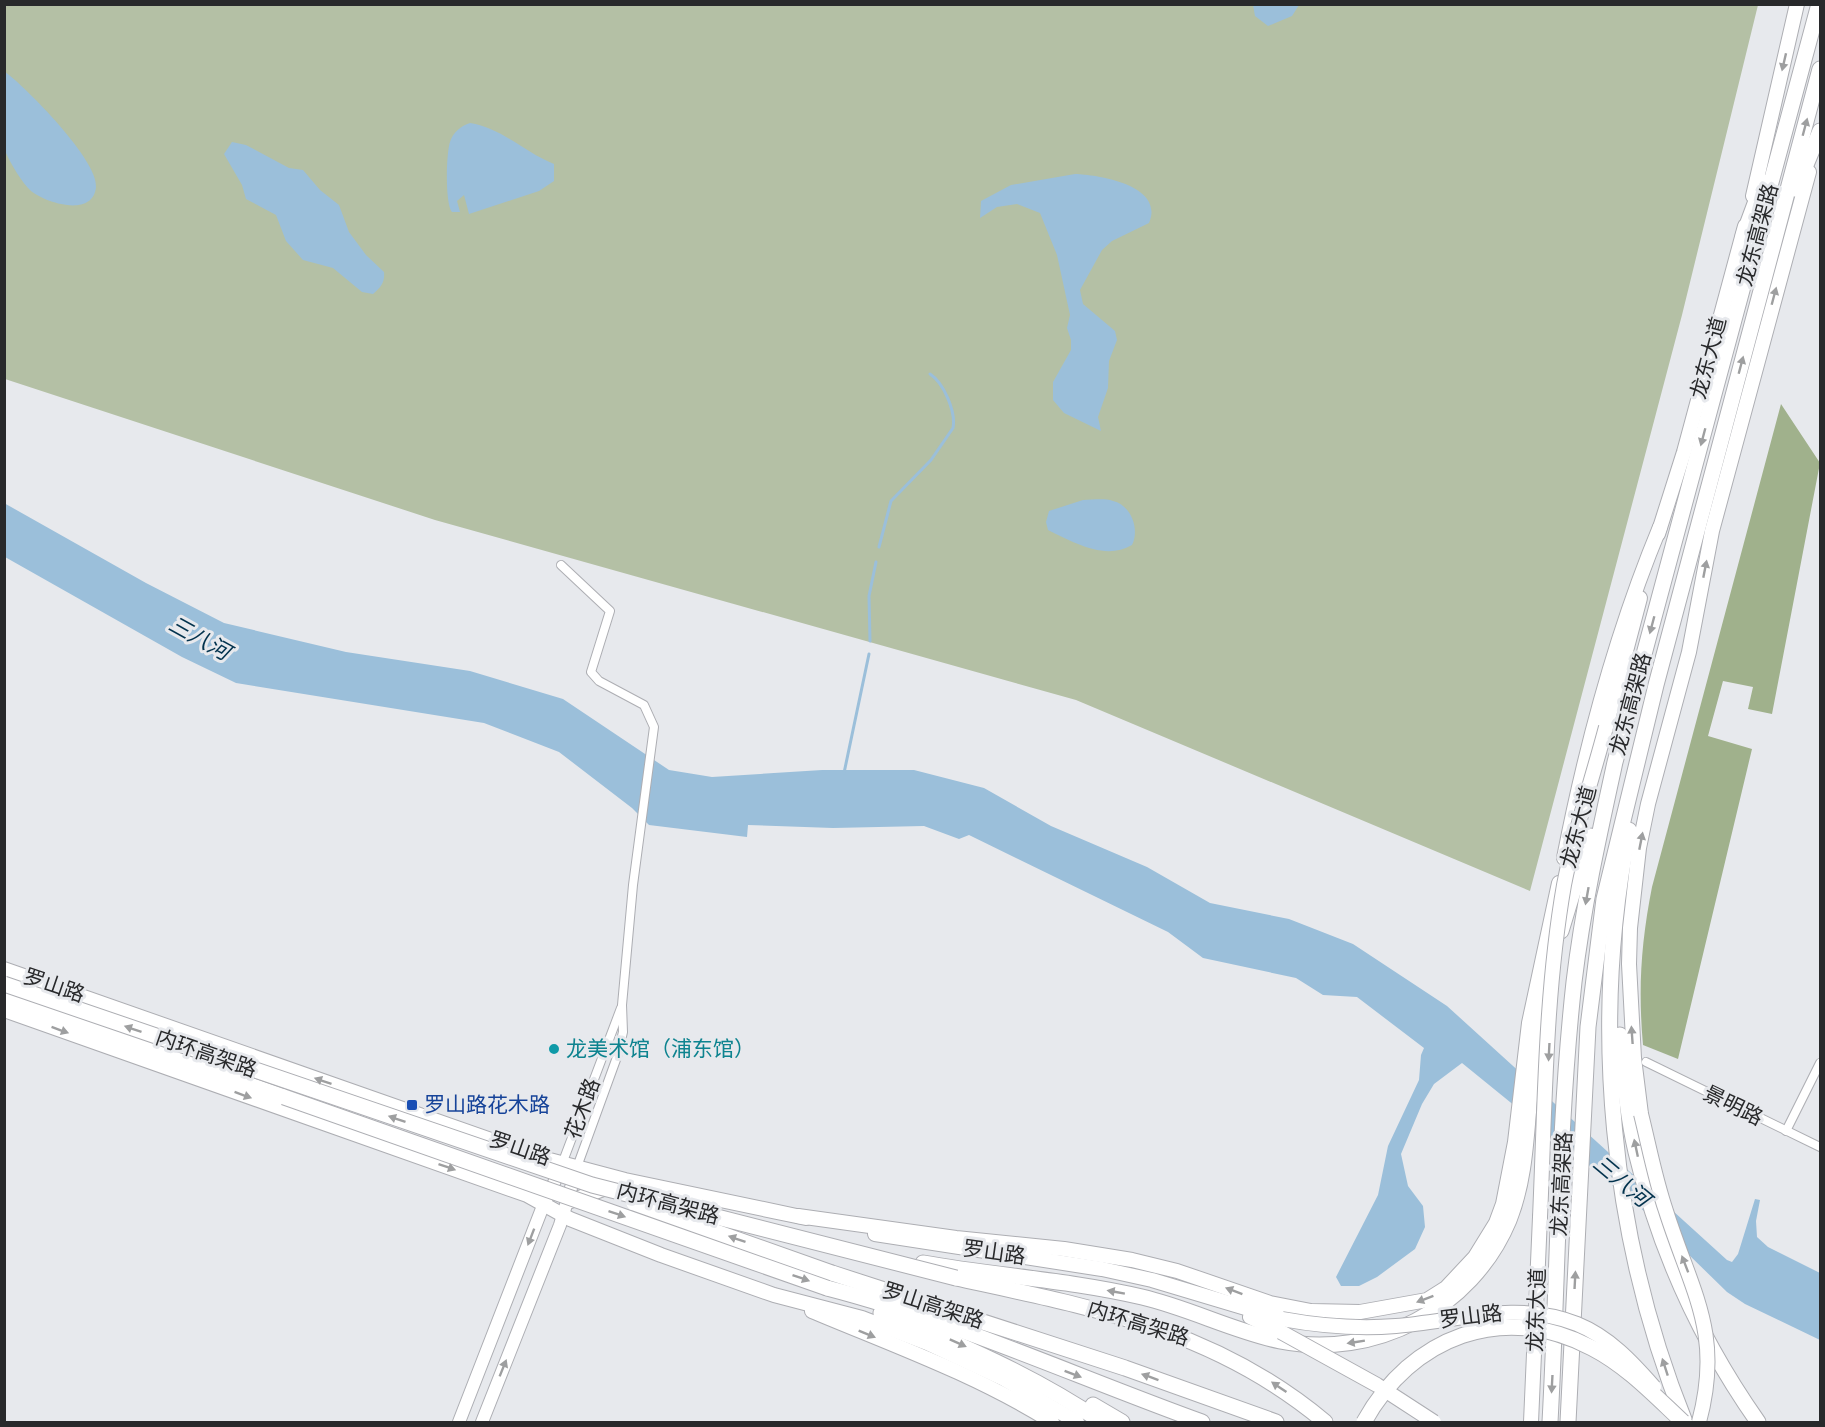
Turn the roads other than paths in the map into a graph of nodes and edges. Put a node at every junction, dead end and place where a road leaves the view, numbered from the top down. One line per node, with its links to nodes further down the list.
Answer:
1 (1797, 4): 7 (main road, 龙东大道, one-way to 7)
2 (1819, 4): 4 (highway, 龙东高架路)
3 (1819, 74): 8 (highway, 龙东高架路, one-way to 3)
4 (1796, 94): 7 (highway); 12 (highway, 龙东高架路, one-way to 12)
5 (1821, 131): 8 (highway)
6 (1821, 139): 20 (main road, one-way to 6)
7 (1743, 237): 9 (main road, 龙东大道)
8 (1773, 244): 11 (highway, 龙东高架路, one-way to 8)
9 (1660, 526): 25 (main road); 47 (main road, 龙东大道, one-way to 47, bridge)
10 (561, 565): 16 (street)
11 (1656, 685): 20 (highway); 49 (highway, 龙东高架路, one-way to 11)
12 (1615, 762): 25 (highway); 48 (highway, 龙东高架路, one-way to 48)
13 (4, 969): 23 (main road, 罗山路, one-way to 13)
14 (4, 984): 27 (highway, 内环高架路, one-way to 14, bridge)
15 (4, 998): 32 (highway, 内环高架路, one-way to 32, bridge)
16 (622, 1005): 23 (street, 花木路); 24 (street, 花木路)
17 (4, 1010): 28 (main road, 罗山路, one-way to 28)
18 (1646, 1062): 21 (street, 景明路)
19 (1821, 1063): 21 (street)
20 (1628, 1111): 50 (highway, one-way to 20); 51 (main road, one-way to 20, bridge); 52 (highway, one-way to 20)
21 (1786, 1131): 22 (street, 景明路)
22 (1821, 1147)
23 (562, 1164): 24 (main road, 罗山路); 28 (main road, 花木路)
24 (577, 1167): 26 (main road, 罗山路); 29 (main road, 花木路)
25 (1516, 1173): 30 (main road, one-way to 30); 31 (highway, one-way to 31, bridge)
26 (625, 1180): 29 (main road); 30 (main road, 罗山路)
27 (592, 1185): 31 (highway, 内环高架路, bridge); 43 (highway, 罗山高架路, one-way to 27, bridge)
28 (543, 1206): 29 (main road, 罗山路); 36 (main road, 花木路, one-way to 36)
29 (564, 1209): 34 (main road, 罗山路); 37 (main road, 花木路, one-way to 29)
30 (798, 1215): 33 (main road, 罗山路)
31 (841, 1249): 44 (highway, 内环高架路, one-way to 31, bridge)
32 (827, 1288): 35 (highway, 罗山高架路); 40 (highway, 内环高架路, one-way to 40)
33 (1186, 1291): 46 (main road, bridge); 50 (main road, 罗山路, bridge)
34 (774, 1295): 38 (main road, one-way to 38); 39 (main road, 罗山路)
35 (980, 1338): 41 (highway); 42 (highway, 罗山高架路, one-way to 42)
36 (459, 1422)
37 (482, 1422)
38 (1052, 1422)
39 (1077, 1422)
40 (1102, 1422)
41 (1122, 1422)
42 (1199, 1422)
43 (1276, 1422)
44 (1325, 1422)
45 (1364, 1422): 50 (highway, bridge)
46 (1434, 1422)
47 (1531, 1422)
48 (1550, 1422)
49 (1568, 1422)
50 (1685, 1422)
51 (1699, 1422)
52 (1758, 1422)

